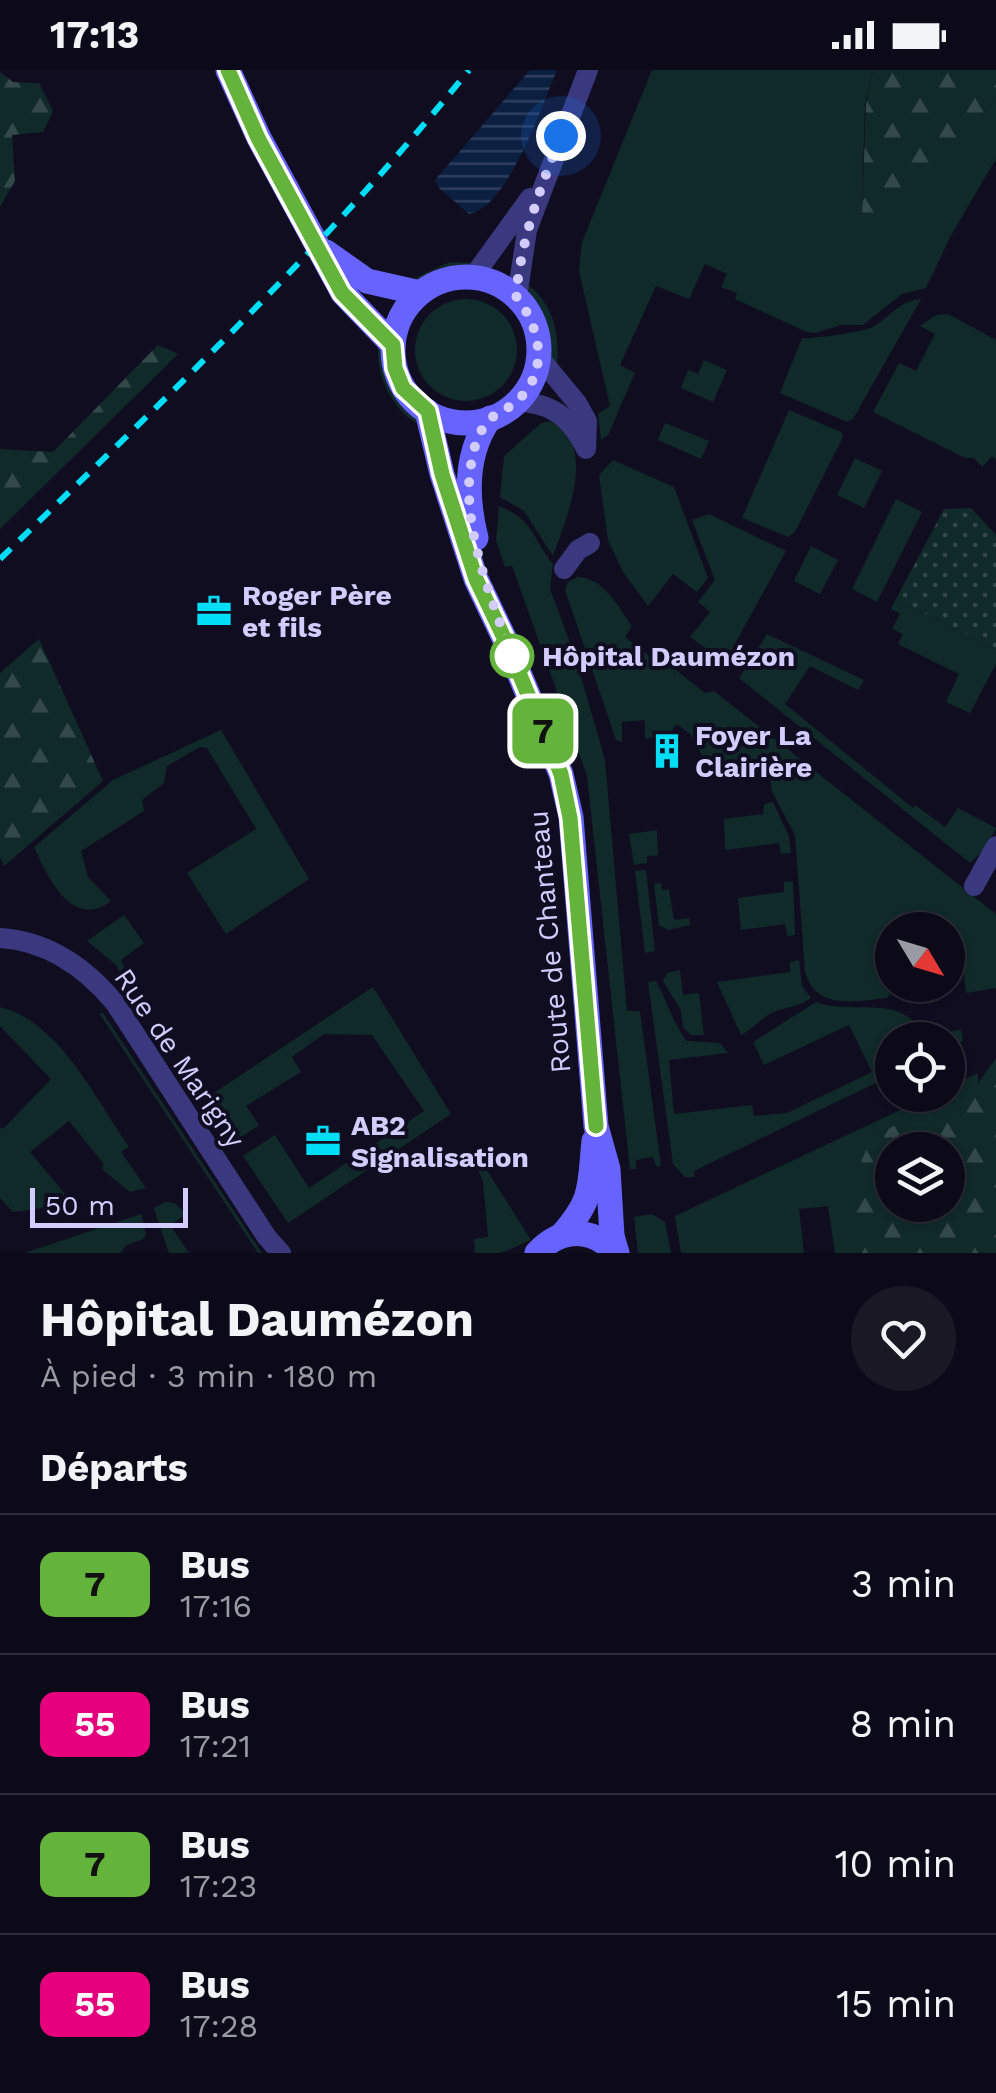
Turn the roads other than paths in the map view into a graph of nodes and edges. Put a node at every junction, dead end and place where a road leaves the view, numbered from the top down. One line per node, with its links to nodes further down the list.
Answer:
1 (228, 70): 4 (main road)
2 (588, 70): 3 (street)
3 (549, 166): 5 (street); 7 (street)
4 (320, 248): 6 (main road); 8 (main road)
5 (473, 276): 6 (main road); 7 (main road)
6 (420, 293): 8 (main road)
7 (516, 296): 9 (main road)
8 (393, 345): 11 (main road)
9 (539, 357): 10 (main road); 10 (street)
10 (516, 402): 12 (main road)
11 (428, 411): 12 (main road); 15 (main road, Route de Chanteau)
12 (490, 418): 15 (main road, Route de Chanteau)
13 (590, 543): 14 (street)
14 (564, 569)
15 (507, 644): 19 (main road, Route de Chanteau)
16 (996, 846): 17 (street)
17 (974, 886)
18 (0, 938): 21 (street, Rue de Marigny)
19 (596, 1126): 20 (main road, Route de Chanteau); 23 (main road, Route de Chanteau)
20 (562, 1235): 22 (main road, Route de Chanteau); 23 (main road, Route de Chanteau)
21 (281, 1253)
22 (537, 1253)
23 (617, 1253)

